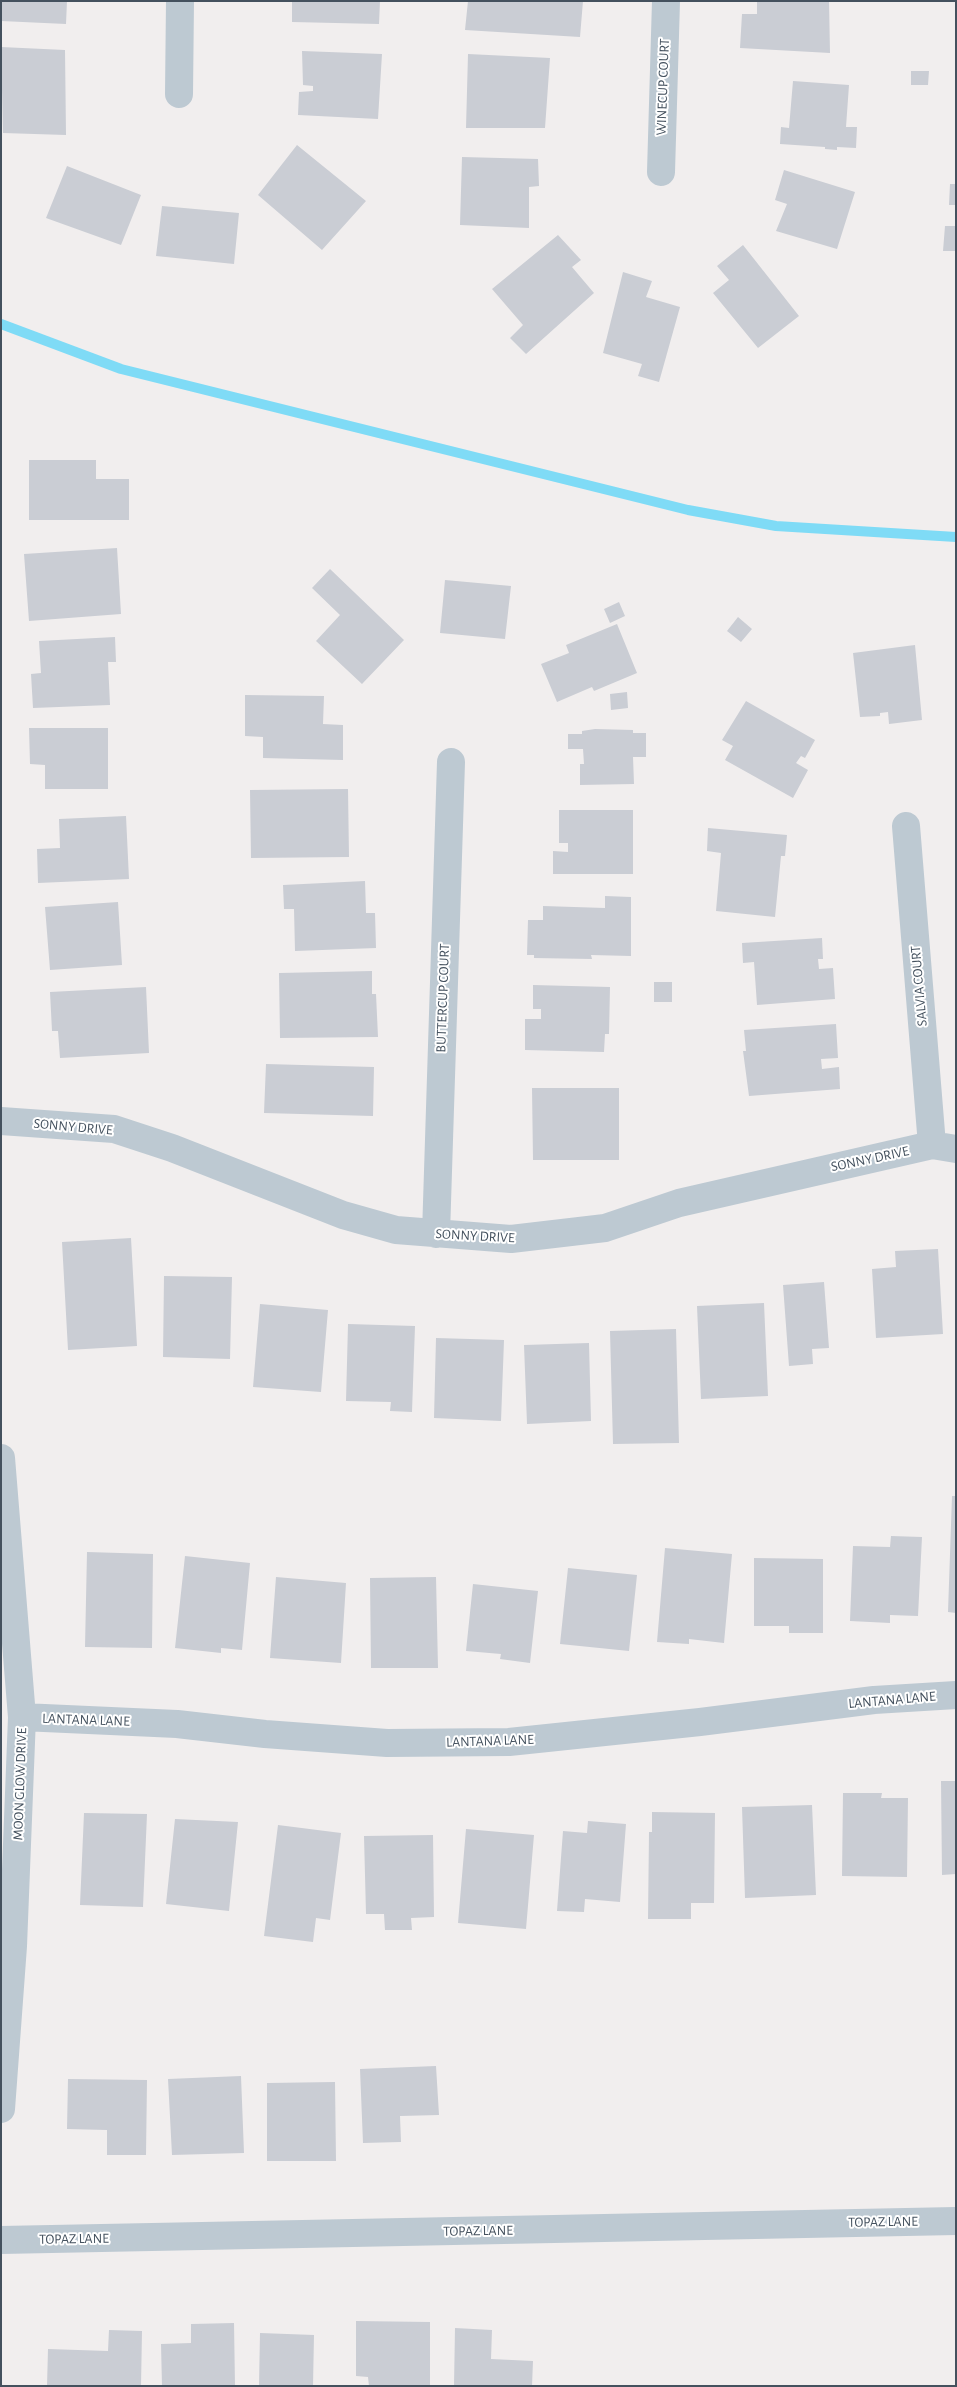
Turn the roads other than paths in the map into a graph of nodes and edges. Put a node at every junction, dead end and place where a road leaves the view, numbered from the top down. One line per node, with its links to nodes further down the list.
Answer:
1 (180, 1): 3 (street)
2 (666, 1): 4 (street, WINECUP COURT)
3 (179, 94)
4 (661, 172)
5 (451, 762): 9 (street, BUTTERCUP COURT)
6 (906, 826): 8 (street, SALVIA COURT)
7 (1, 1121): 9 (street, SONNY DRIVE)
8 (944, 1147): 9 (street, SONNY DRIVE)
9 (436, 1234)
10 (1, 1458): 12 (street, MOON GLOW DRIVE)
11 (956, 1695): 12 (street, LANTANA LANE)
12 (22, 1717): 13 (street, MOON GLOW DRIVE)
13 (1, 2110)
14 (956, 2221): 15 (street, TOPAZ LANE)
15 (1, 2240)

